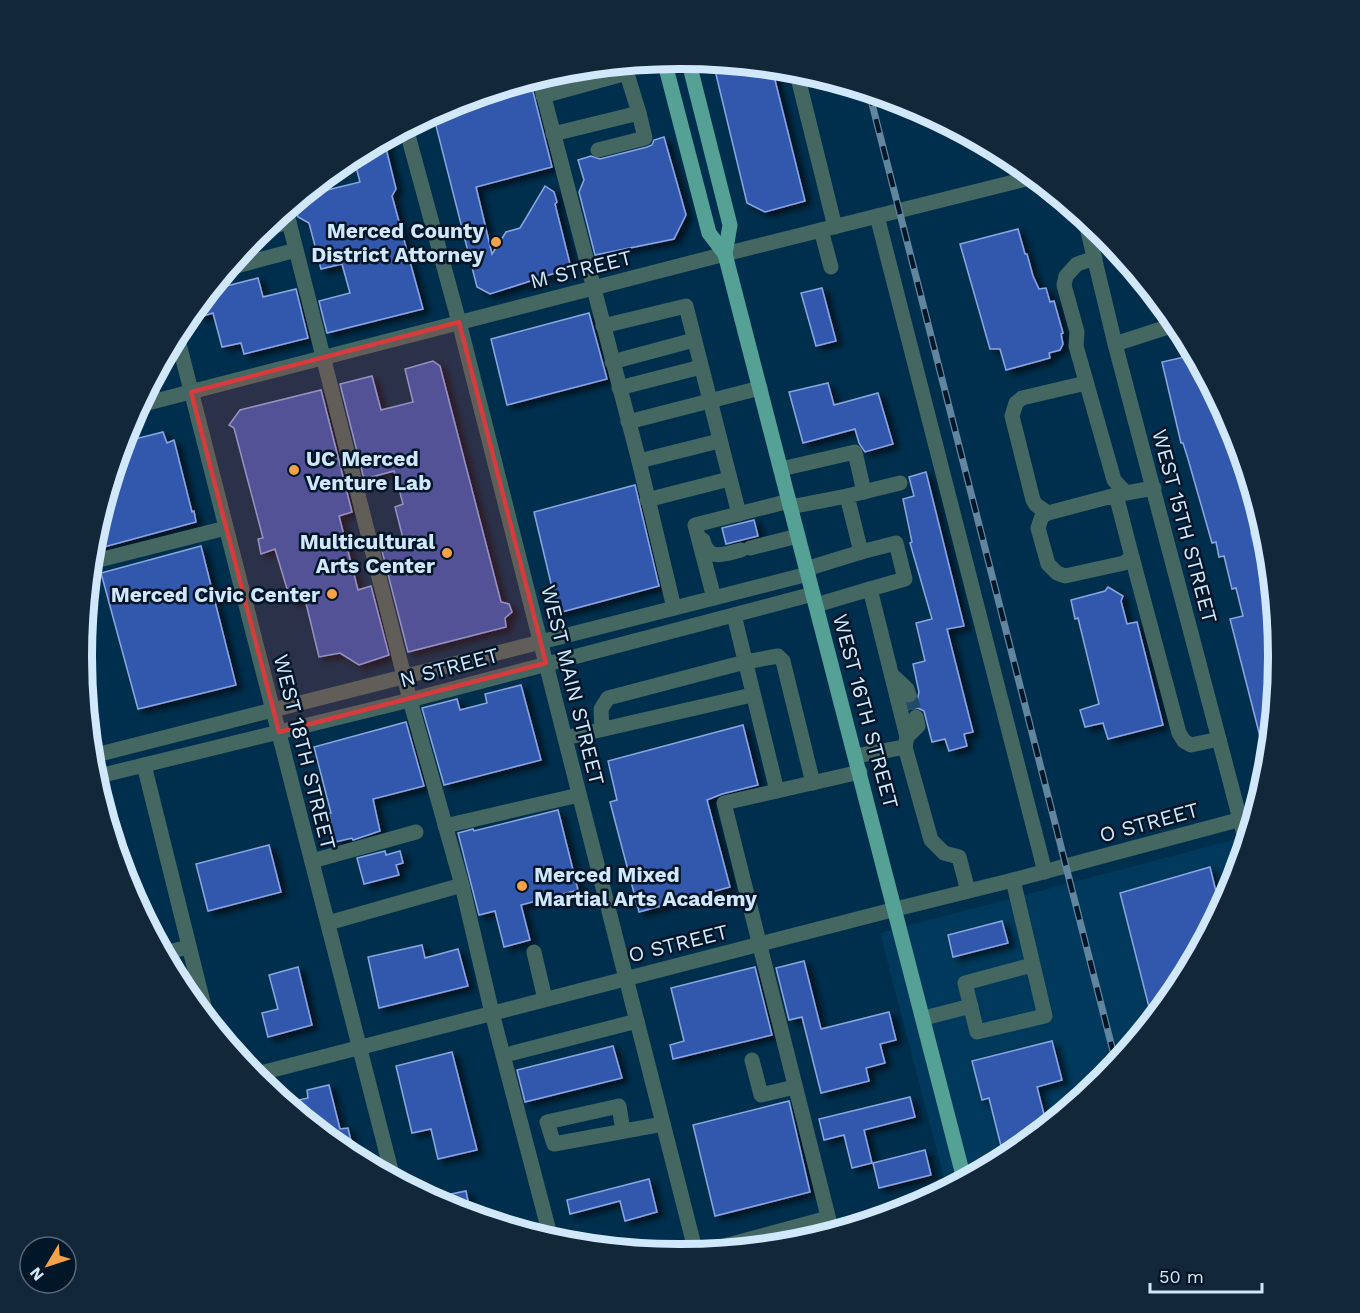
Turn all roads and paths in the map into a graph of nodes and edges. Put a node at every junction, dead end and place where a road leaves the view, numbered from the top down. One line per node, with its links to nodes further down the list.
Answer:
1 (666, 69): 18 (main road, WEST 16TH STREET)
2 (691, 69): 18 (main road, WEST 16TH STREET)
3 (627, 72): 8 (street)
4 (614, 73): 7 (street)
5 (798, 81): 15 (street)
6 (540, 86): 7 (street)
7 (543, 96): 9 (street)
8 (639, 114): 9 (street); 11 (street)
9 (553, 134): 22 (street)
10 (408, 136): 23 (street, WEST MAIN STREET)
11 (598, 150)
12 (1023, 180): 13 (street, M STREET)
13 (877, 216): 15 (street, M STREET); 92 (street)
14 (289, 219): 17 (street)
15 (828, 229): 18 (street, M STREET); 21 (street)
16 (1089, 236): 19 (street, WEST 15TH STREET)
17 (296, 250): 20 (street); 29 (street)
18 (725, 254): 22 (street, M STREET); 34 (main road, WEST 16TH STREET)
19 (1095, 258): 27 (street, WEST 15TH STREET); 32 (street)
20 (242, 264)
21 (831, 267)
22 (593, 288): 23 (street, M STREET); 24 (street)
23 (459, 322): 29 (street, M STREET); 64 (street, WEST MAIN STREET)
24 (603, 326): 26 (street); 30 (street)
25 (1166, 327): 27 (street)
26 (694, 340): 30 (street); 31 (street)
27 (1115, 344): 44 (street, WEST 15TH STREET)
28 (180, 349): 35 (street, WEST 18TH STREET)
29 (323, 357): 35 (street, M STREET); 68 (street)
30 (612, 362): 33 (street)
31 (701, 367): 33 (street); 37 (street)
32 (1086, 383): 46 (street); 51 (street)
33 (620, 388): 38 (street)
34 (760, 388): 37 (street); 41 (main road, WEST 16TH STREET)
35 (191, 392): 36 (street, M STREET); 53 (street, WEST 18TH STREET)
36 (151, 402)
37 (709, 402): 38 (street); 39 (street)
38 (628, 422): 40 (street)
39 (719, 441): 40 (street); 42 (street)
40 (639, 461): 48 (street)
41 (781, 469): 45 (street); 49 (main road, WEST 16TH STREET)
42 (729, 479): 48 (street); 52 (street)
43 (900, 483): 45 (street)
44 (1154, 488): 46 (street); 77 (street, WEST 15TH STREET)
45 (864, 492): 47 (street)
46 (1121, 494): 51 (street); 57 (street)
47 (847, 496): 49 (street); 55 (street)
48 (647, 500): 62 (street)
49 (790, 504): 50 (street); 54 (main road, WEST 16TH STREET)
50 (762, 508): 52 (street); 54 (street)
51 (1048, 513): 57 (street)
52 (739, 514): 60 (street)
53 (226, 528): 56 (street); 72 (street, WEST 18TH STREET)
54 (798, 537): 58 (main road, WEST 16TH STREET)
55 (861, 552): 58 (street, N STREET); 59 (street, N STREET)
56 (101, 559)
57 (1128, 560): 77 (street)
58 (807, 571): 60 (street, N STREET); 61 (main road, WEST 16TH STREET)
59 (870, 589): 61 (street, N STREET); 67 (street)
60 (714, 598): 62 (street, N STREET)
61 (815, 600): 63 (street, N STREET); 80 (main road, WEST 16TH STREET)
62 (674, 608): 64 (street, N STREET)
63 (734, 615): 65 (street); 66 (street, N STREET)
64 (540, 642): 66 (street, WEST MAIN STREET); 68 (street, N STREET)
65 (745, 662): 70 (street); 74 (street); 84 (street)
66 (546, 663): 71 (street, N STREET); 76 (street, WEST MAIN STREET)
67 (892, 674): 69 (street); 78 (street)
68 (405, 676): 71 (street); 72 (street, N STREET)
69 (909, 694)
70 (752, 695): 74 (street); 85 (street)
71 (410, 700): 75 (street, N STREET); 89 (street)
72 (273, 710): 75 (street, WEST 18TH STREET); 79 (street, N STREET)
73 (916, 717): 78 (street)
74 (602, 729): 76 (street)
75 (279, 732): 81 (street, N STREET); 91 (street, WEST 18TH STREET)
76 (565, 738): 86 (street, WEST MAIN STREET)
77 (1219, 740): 87 (street, WEST 15TH STREET)
78 (906, 742): 80 (street); 95 (street)
79 (101, 754)
80 (856, 756): 82 (main road, WEST 16TH STREET)
81 (144, 765): 83 (street, N STREET); 99 (street)
82 (860, 772): 84 (street); 96 (main road, WEST 16TH STREET)
83 (105, 775)
84 (813, 783): 85 (street)
85 (777, 791): 98 (street)
86 (579, 795): 89 (street); 103 (street, WEST MAIN STREET)
87 (1246, 814)
88 (1244, 819): 92 (street, O STREET)
89 (446, 826): 94 (street)
90 (416, 832): 91 (street)
91 (312, 861): 97 (street, WEST 18TH STREET)
92 (1045, 872): 93 (street, O STREET)
93 (1013, 880): 95 (street, O STREET); 102 (street)
94 (462, 885): 97 (street); 107 (street)
95 (968, 891): 96 (street, O STREET)
96 (896, 909): 98 (street, O STREET); 108 (main road, WEST 16TH STREET)
97 (328, 923): 110 (street, WEST 18TH STREET)
98 (759, 944): 103 (street, O STREET); 114 (street)
99 (189, 947): 100 (street); 104 (street)
100 (172, 951)
101 (534, 952): 105 (street)
102 (1032, 965): 106 (street); 106 (street)
103 (626, 978): 105 (street, O STREET); 109 (street, WEST MAIN STREET)
104 (202, 996)
105 (546, 999): 107 (street, O STREET)
106 (971, 1006): 108 (street)
107 (492, 1013): 110 (street, O STREET); 121 (street)
108 (924, 1018): 118 (main road, WEST 16TH STREET)
109 (637, 1021): 111 (street); 115 (street, WEST MAIN STREET)
110 (360, 1048): 113 (street, O STREET); 117 (street, WEST 18TH STREET)
111 (513, 1053)
112 (752, 1060): 114 (street)
113 (265, 1072)
114 (795, 1087): 119 (street)
115 (663, 1124): 116 (street); 123 (street, WEST MAIN STREET)
116 (622, 1131): 116 (street)
117 (390, 1167)
118 (962, 1171)
119 (830, 1225)
120 (814, 1228): 122 (street)
121 (548, 1229)
122 (783, 1235)
123 (695, 1244)

